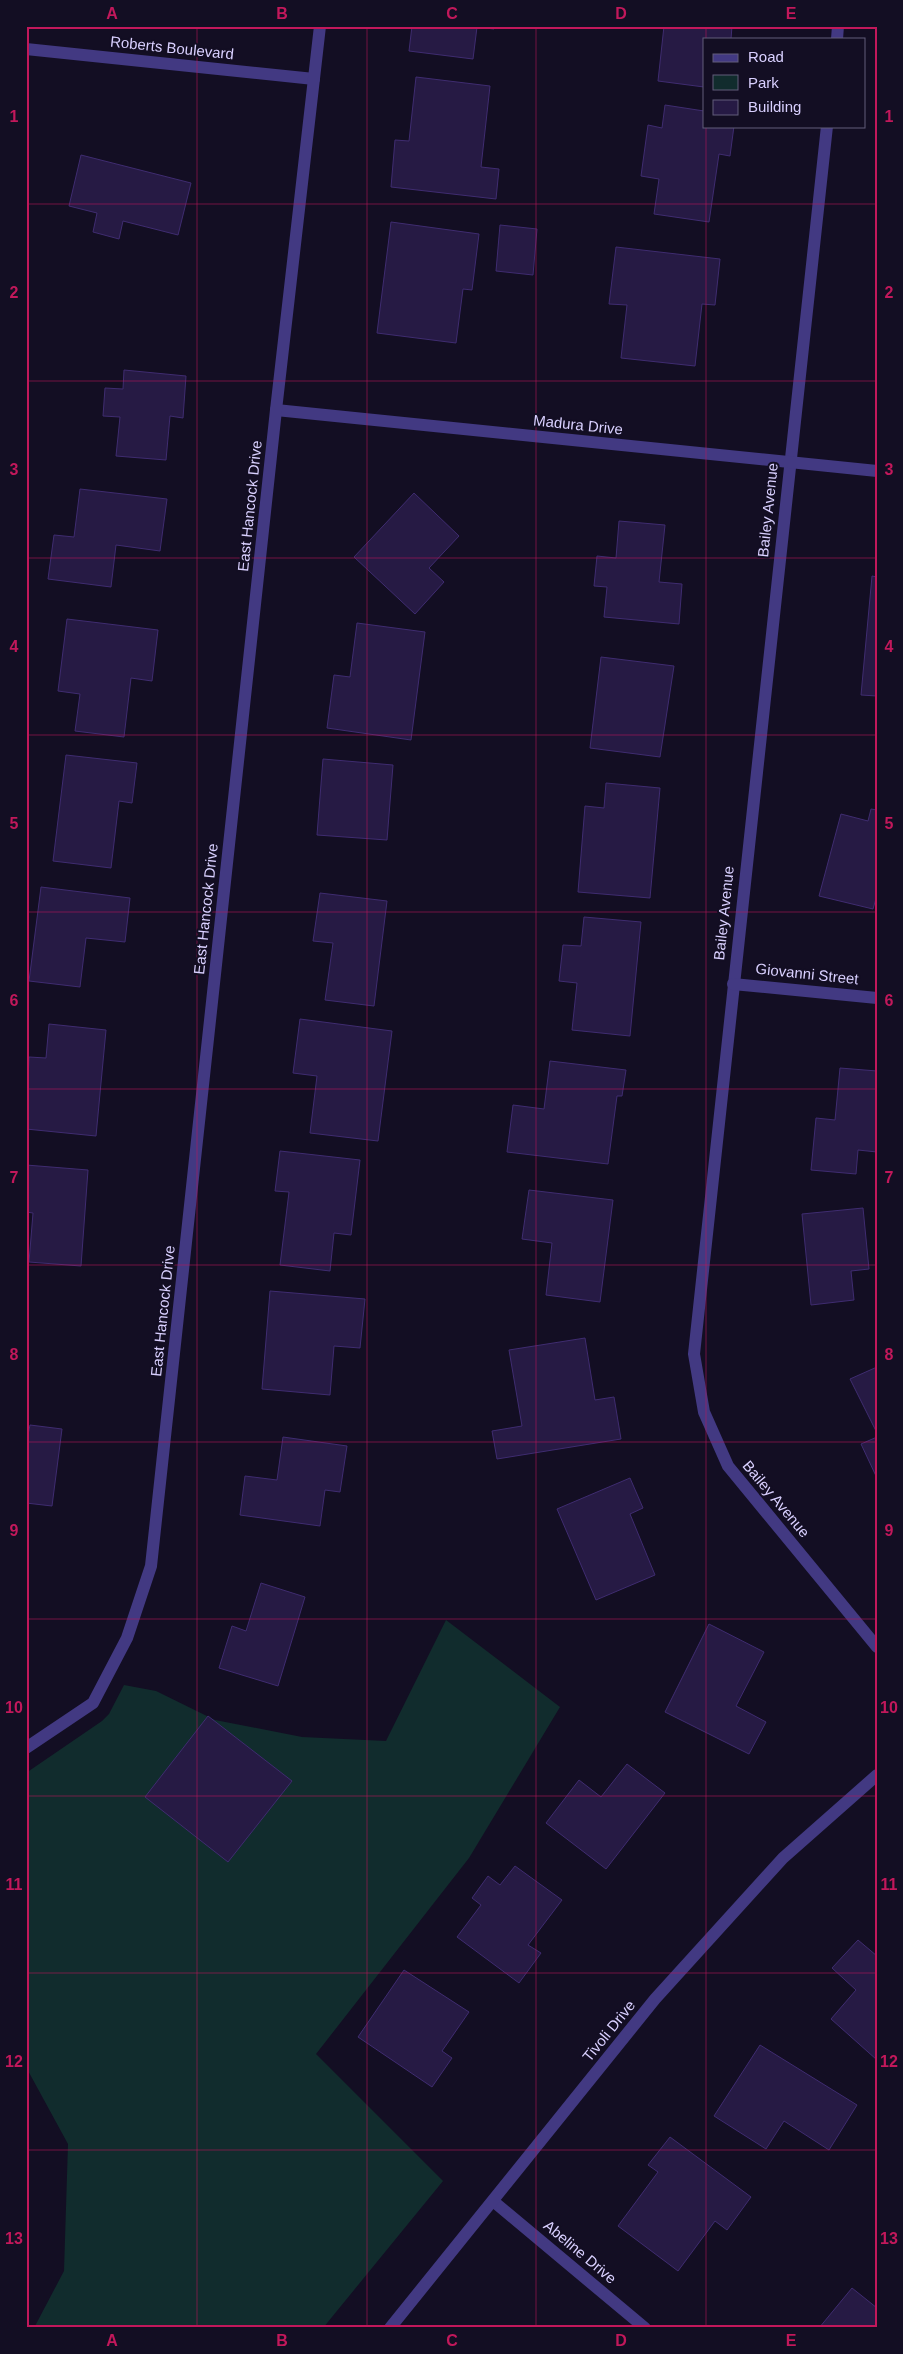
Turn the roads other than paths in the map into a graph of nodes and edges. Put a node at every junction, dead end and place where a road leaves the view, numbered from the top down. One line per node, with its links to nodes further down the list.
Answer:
1 (320, 26): 3 (street, East Hancock Drive)
2 (26, 49): 3 (street, Roberts Boulevard)
3 (314, 79): 5 (street, East Hancock Drive)
4 (827, 128): 6 (street, Bailey Avenue)
5 (276, 410): 6 (street, Madura Drive); 11 (street, East Hancock Drive)
6 (789, 464): 7 (street, Madura Drive); 8 (street, Bailey Avenue)
7 (877, 472)
8 (733, 984): 9 (street, Giovanni Street); 10 (street, Bailey Avenue)
9 (877, 998)
10 (877, 1647)
11 (26, 1748)
12 (877, 1776): 13 (street, Tivoli Drive)
13 (493, 2201): 14 (street, Tivoli Drive); 15 (street, Abeline Drive)
14 (390, 2328)
15 (645, 2328)

